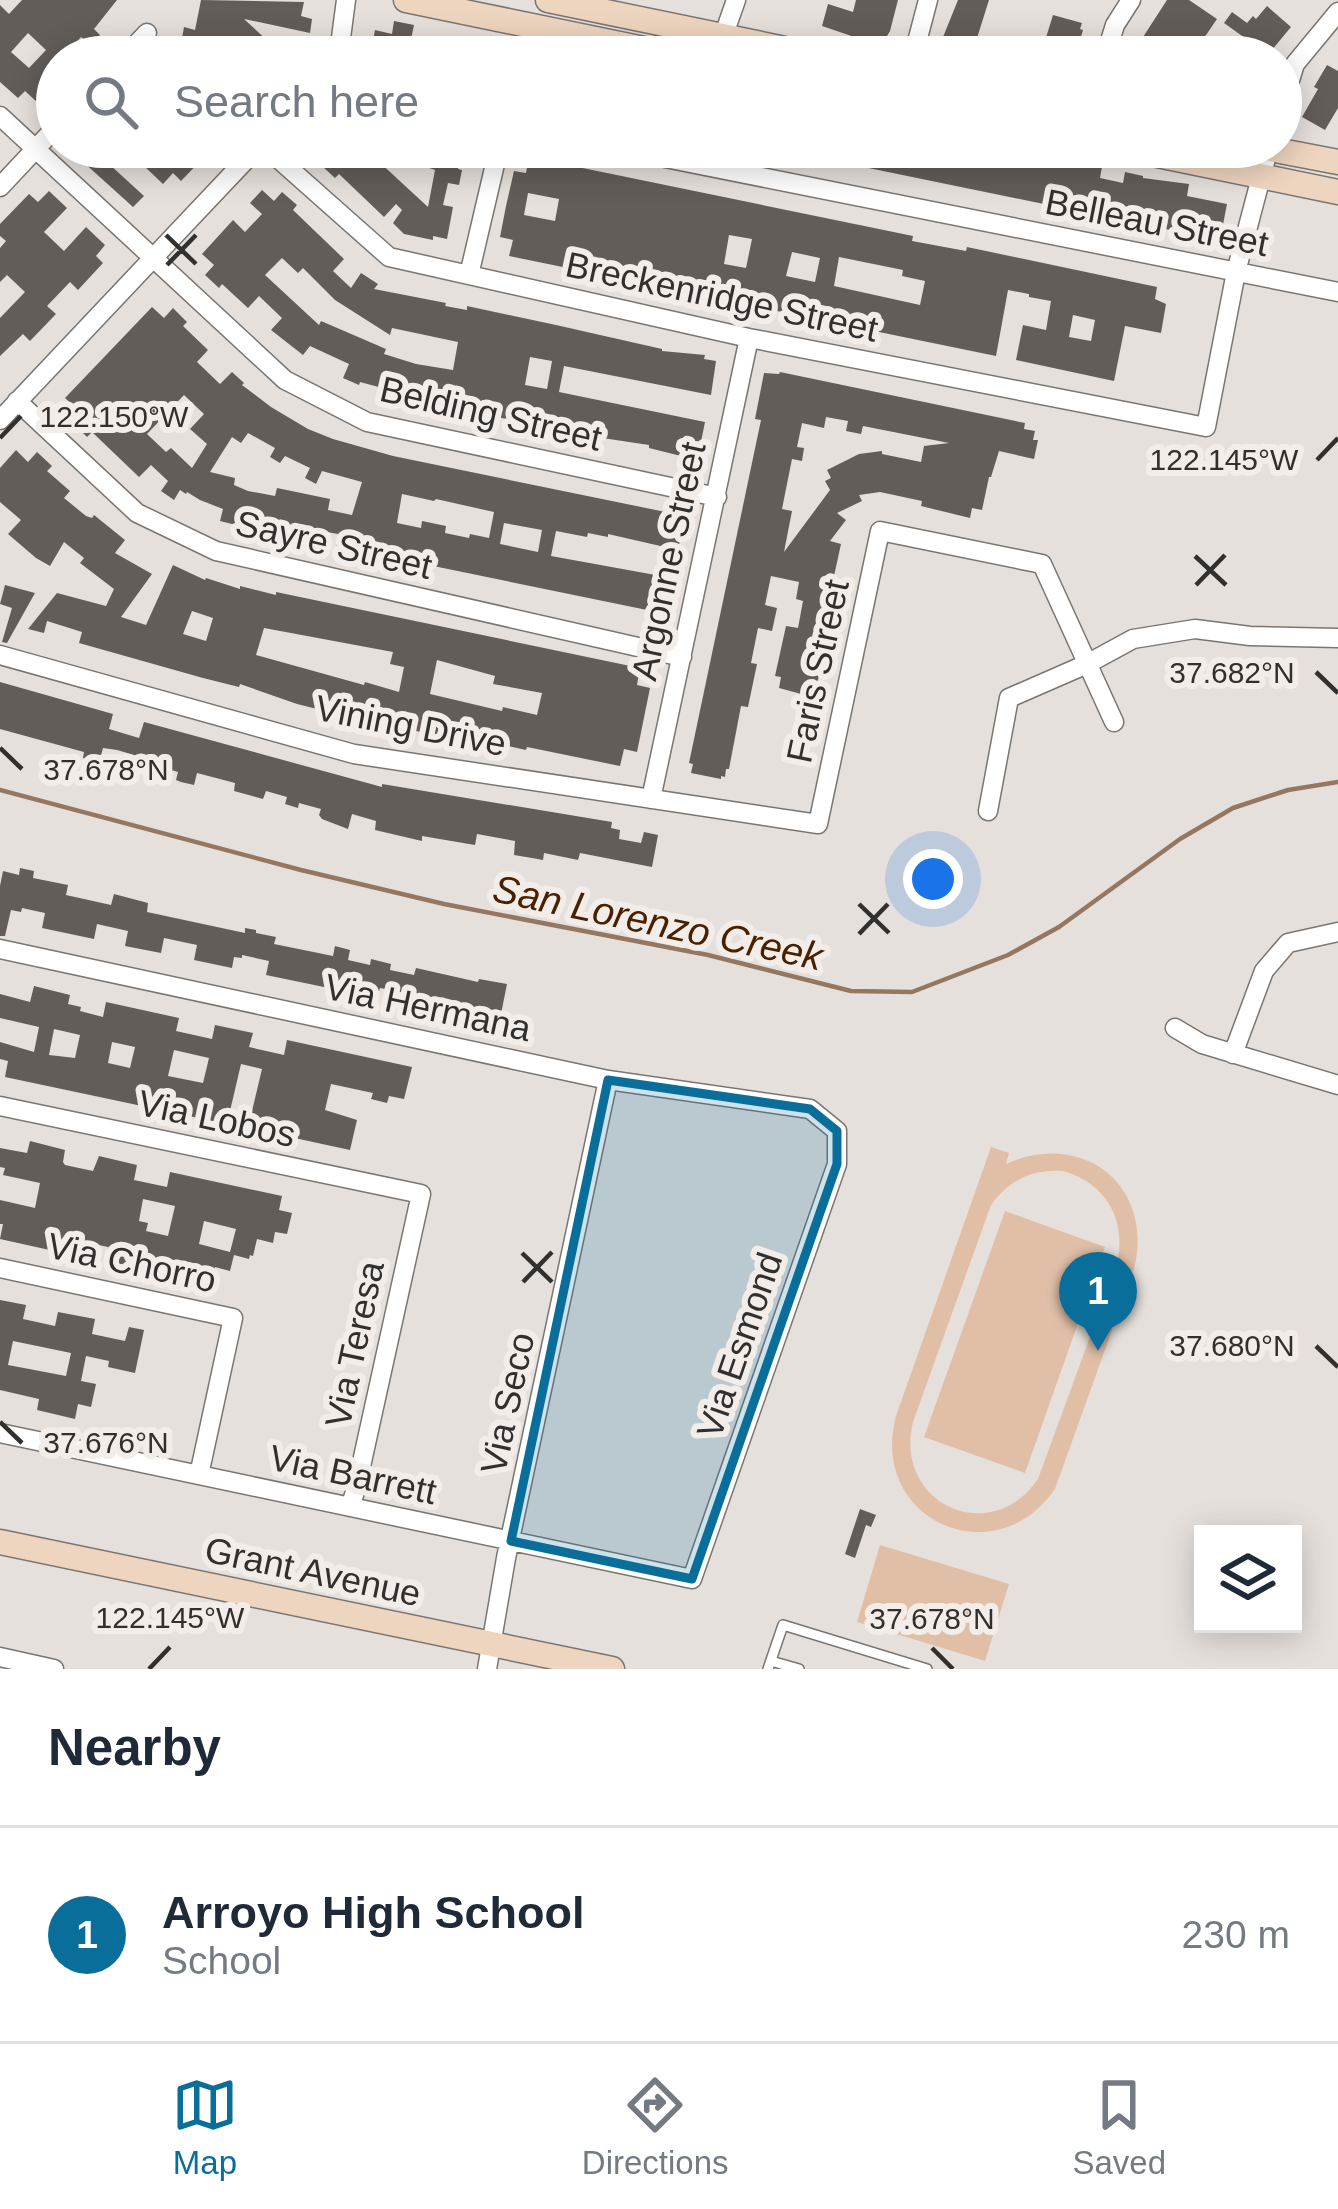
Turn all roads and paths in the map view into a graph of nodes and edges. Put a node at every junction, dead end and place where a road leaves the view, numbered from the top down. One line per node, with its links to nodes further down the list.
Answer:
1 (346, 0): 10 (street)
2 (406, 0): 11 (main road)
3 (548, 0): 12 (main road)
4 (736, 0): 13 (street)
5 (928, 0): 14 (street)
6 (1131, 0): 15 (street)
7 (1338, 12): 16 (street)
8 (147, 33): 9 (street)
9 (144, 36)
10 (341, 36)
11 (581, 36)
12 (679, 36)
13 (723, 36)
14 (919, 36)
15 (1112, 36)
16 (1302, 56)
17 (0, 116): 18 (street, Belding Street)
18 (35, 149): 29 (street)
19 (1302, 155): 20 (main road)
20 (1338, 162)
21 (55, 168): 31 (street, Belding Street)
22 (240, 168): 31 (street)
23 (285, 168): 33 (street, Breckenridge Street)
24 (494, 168): 33 (street)
25 (715, 168): 32 (street, Belleau Street)
26 (1218, 168): 28 (main road)
27 (1263, 168): 28 (street)
28 (1261, 177): 30 (main road); 32 (street)
29 (0, 187)
30 (1338, 192)
31 (152, 258): 36 (street); 38 (street, Belding Street)
32 (1236, 272): 34 (street, Belleau Street); 35 (street, Breckenridge Street)
33 (469, 275): 35 (street, Breckenridge Street)
34 (1338, 292)
35 (749, 338): 38 (street, Argonne Street)
36 (17, 401): 37 (street); 41 (street, Sayre Street)
37 (0, 420)
38 (717, 496): 41 (street, Argonne Street)
39 (1338, 638): 42 (street)
40 (0, 655): 44 (street, Vining Drive)
41 (682, 657): 44 (street, Argonne Street)
42 (1087, 664): 43 (street); 45 (street); 46 (street, Faris Street)
43 (1114, 722)
44 (651, 799): 46 (street, Vining Drive)
45 (988, 812)
46 (818, 824)
47 (1338, 932): 50 (street)
48 (0, 950): 51 (street, Via Hermana)
49 (1175, 1028): 50 (street)
50 (1233, 1054): 52 (street)
51 (608, 1080): 54 (street, Via Hermana); 60 (street, Via Seco)
52 (1338, 1085)
53 (0, 1106): 55 (street, Via Lobos)
54 (837, 1131): 62 (street, Via Esmond)
55 (421, 1194): 59 (street, Via Teresa)
56 (0, 1268): 58 (street, Via Chorro)
57 (0, 1432): 58 (street, Via Barrett)
58 (199, 1475): 59 (street, Via Barrett)
59 (350, 1507): 60 (street, Via Barrett)
60 (511, 1541): 62 (street, Via Barrett); 63 (street, Via Seco)
61 (0, 1542): 63 (main road, Grant Avenue)
62 (692, 1579)
63 (489, 1657): 67 (main road, Grant Avenue)
64 (0, 1658): 66 (street)
65 (770, 1665): 68 (lane); 69 (lane)
66 (54, 1669)
67 (612, 1669)
68 (800, 1669)
69 (927, 1669)

